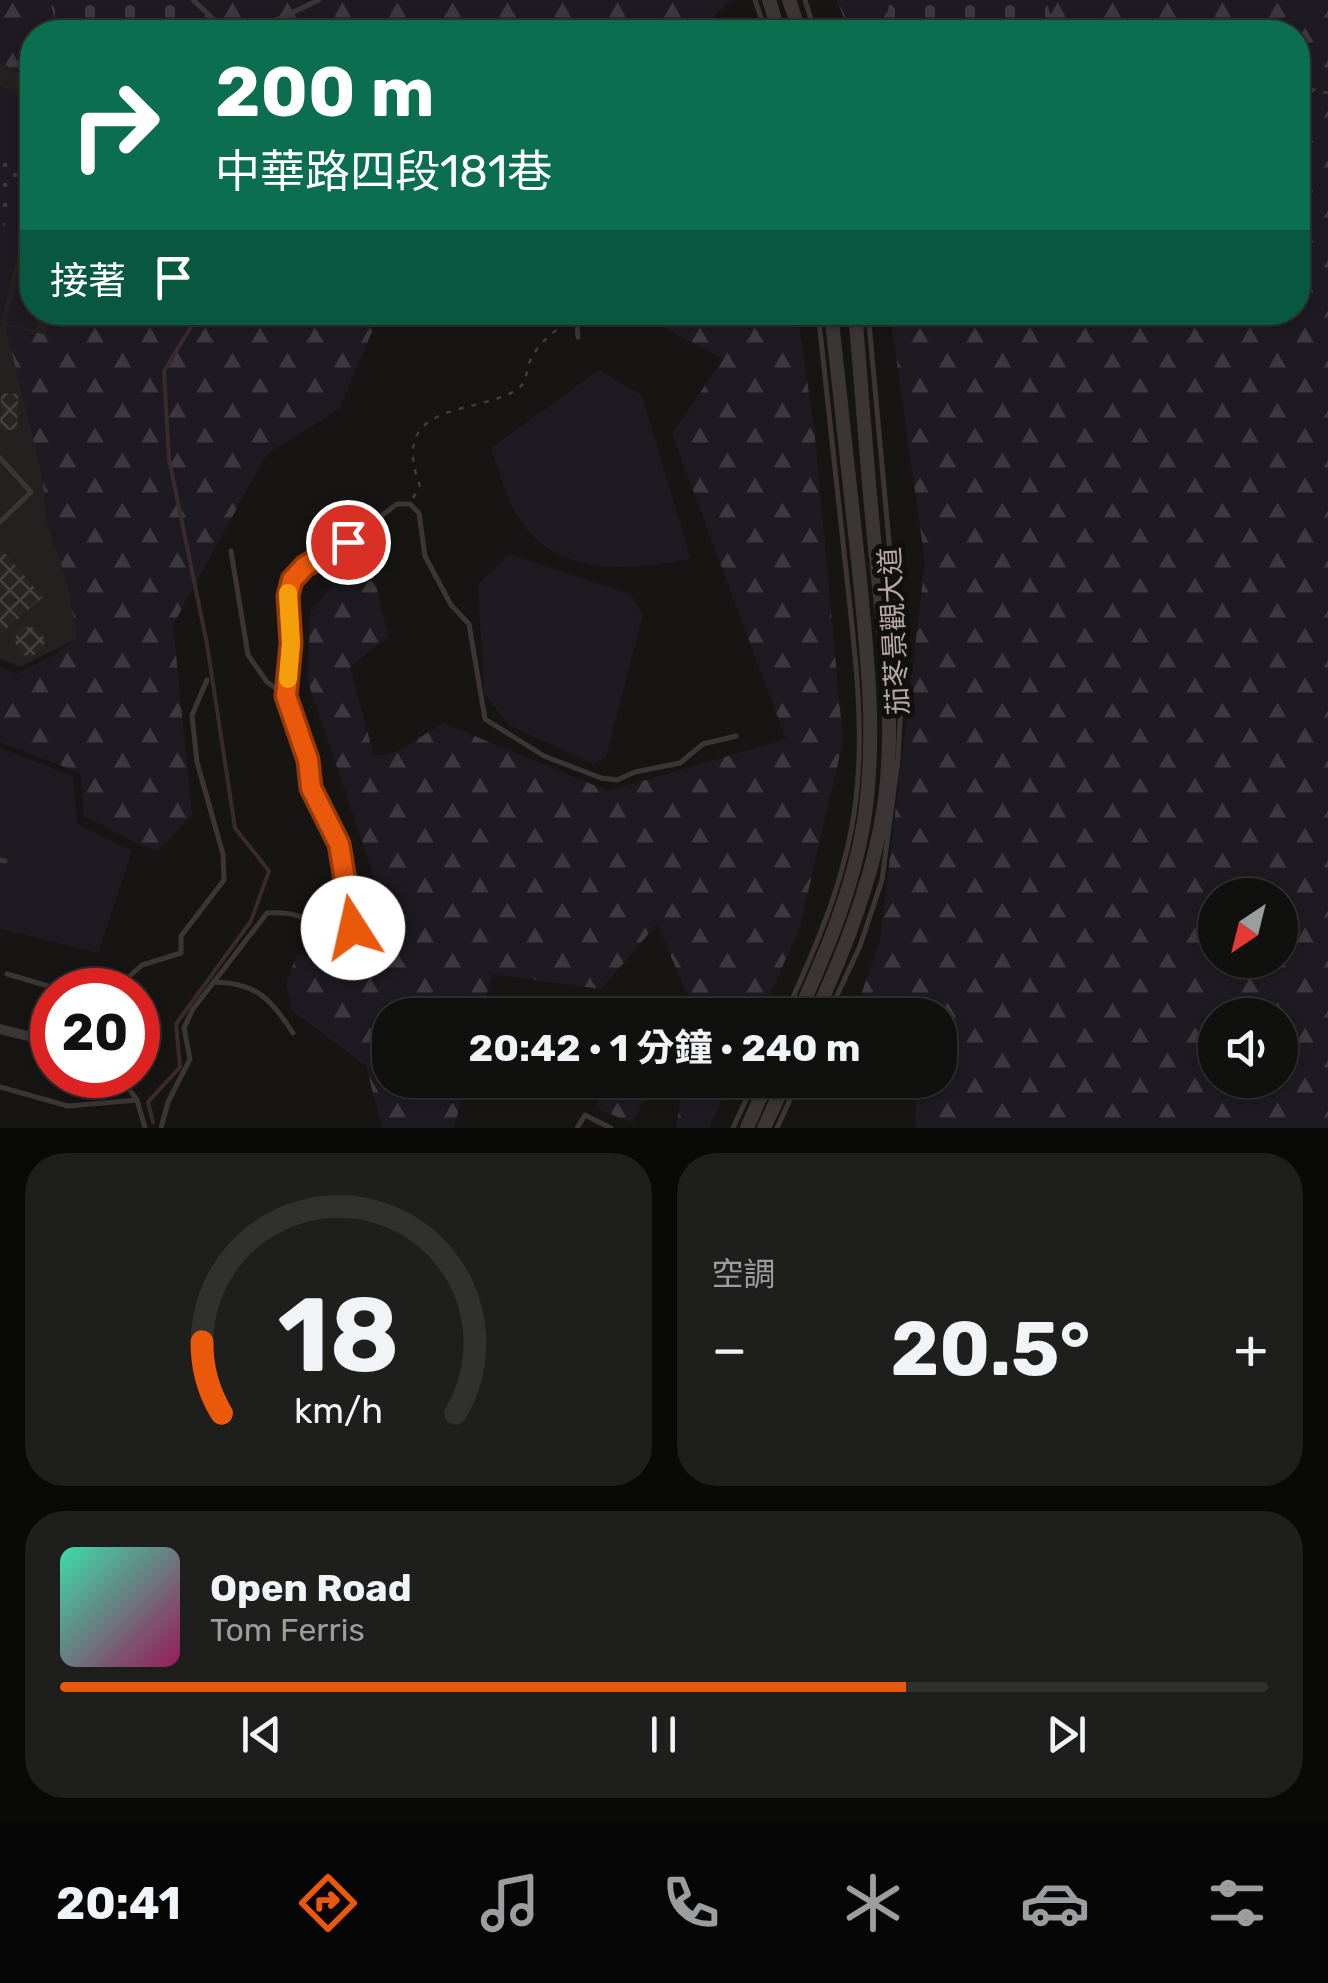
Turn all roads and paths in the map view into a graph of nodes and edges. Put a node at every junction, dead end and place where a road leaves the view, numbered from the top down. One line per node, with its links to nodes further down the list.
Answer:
1 (193, 0): 5 (lane)
2 (319, 0): 6 (lane)
3 (755, 0): 4 (lane)
4 (761, 17): 7 (lane); 8 (lane)
5 (214, 20)
6 (277, 20)
7 (760, 20)
8 (762, 20)
9 (564, 325): 17 (path)
10 (578, 325): 15 (lane)
11 (819, 325): 23 (lane, 茄苳景觀大道)
12 (832, 325): 23 (street, 茄苳景觀大道)
13 (856, 325): 23 (street, 茄苳景觀大道)
14 (869, 325): 23 (lane, 茄苳景觀大道)
15 (578, 336)
16 (0, 458): 18 (lane)
17 (410, 504): 21 (lane); 22 (lane)
18 (0, 522)
19 (231, 551): 21 (lane)
20 (207, 680): 24 (lane)
21 (286, 696): 27 (lane)
22 (736, 736)
23 (842, 938): 28 (lane); 29 (street); 30 (street); 31 (lane)
24 (138, 968)
25 (7, 974): 26 (lane)
26 (30, 981)
27 (212, 982): 33 (lane); 41 (lane)
28 (798, 998)
29 (808, 998)
30 (821, 998)
31 (831, 998)
32 (0, 1029): 34 (street)
33 (292, 1033)
34 (30, 1036)
35 (0, 1086): 40 (lane)
36 (747, 1098): 46 (lane)
37 (760, 1098): 47 (street)
38 (778, 1098): 48 (street)
39 (791, 1098): 49 (lane)
40 (137, 1100): 42 (lane)
41 (161, 1125): 43 (lane)
42 (145, 1128)
43 (169, 1128)
44 (577, 1128): 45 (lane)
45 (611, 1128)
46 (733, 1128)
47 (746, 1128)
48 (764, 1128)
49 (777, 1128)

